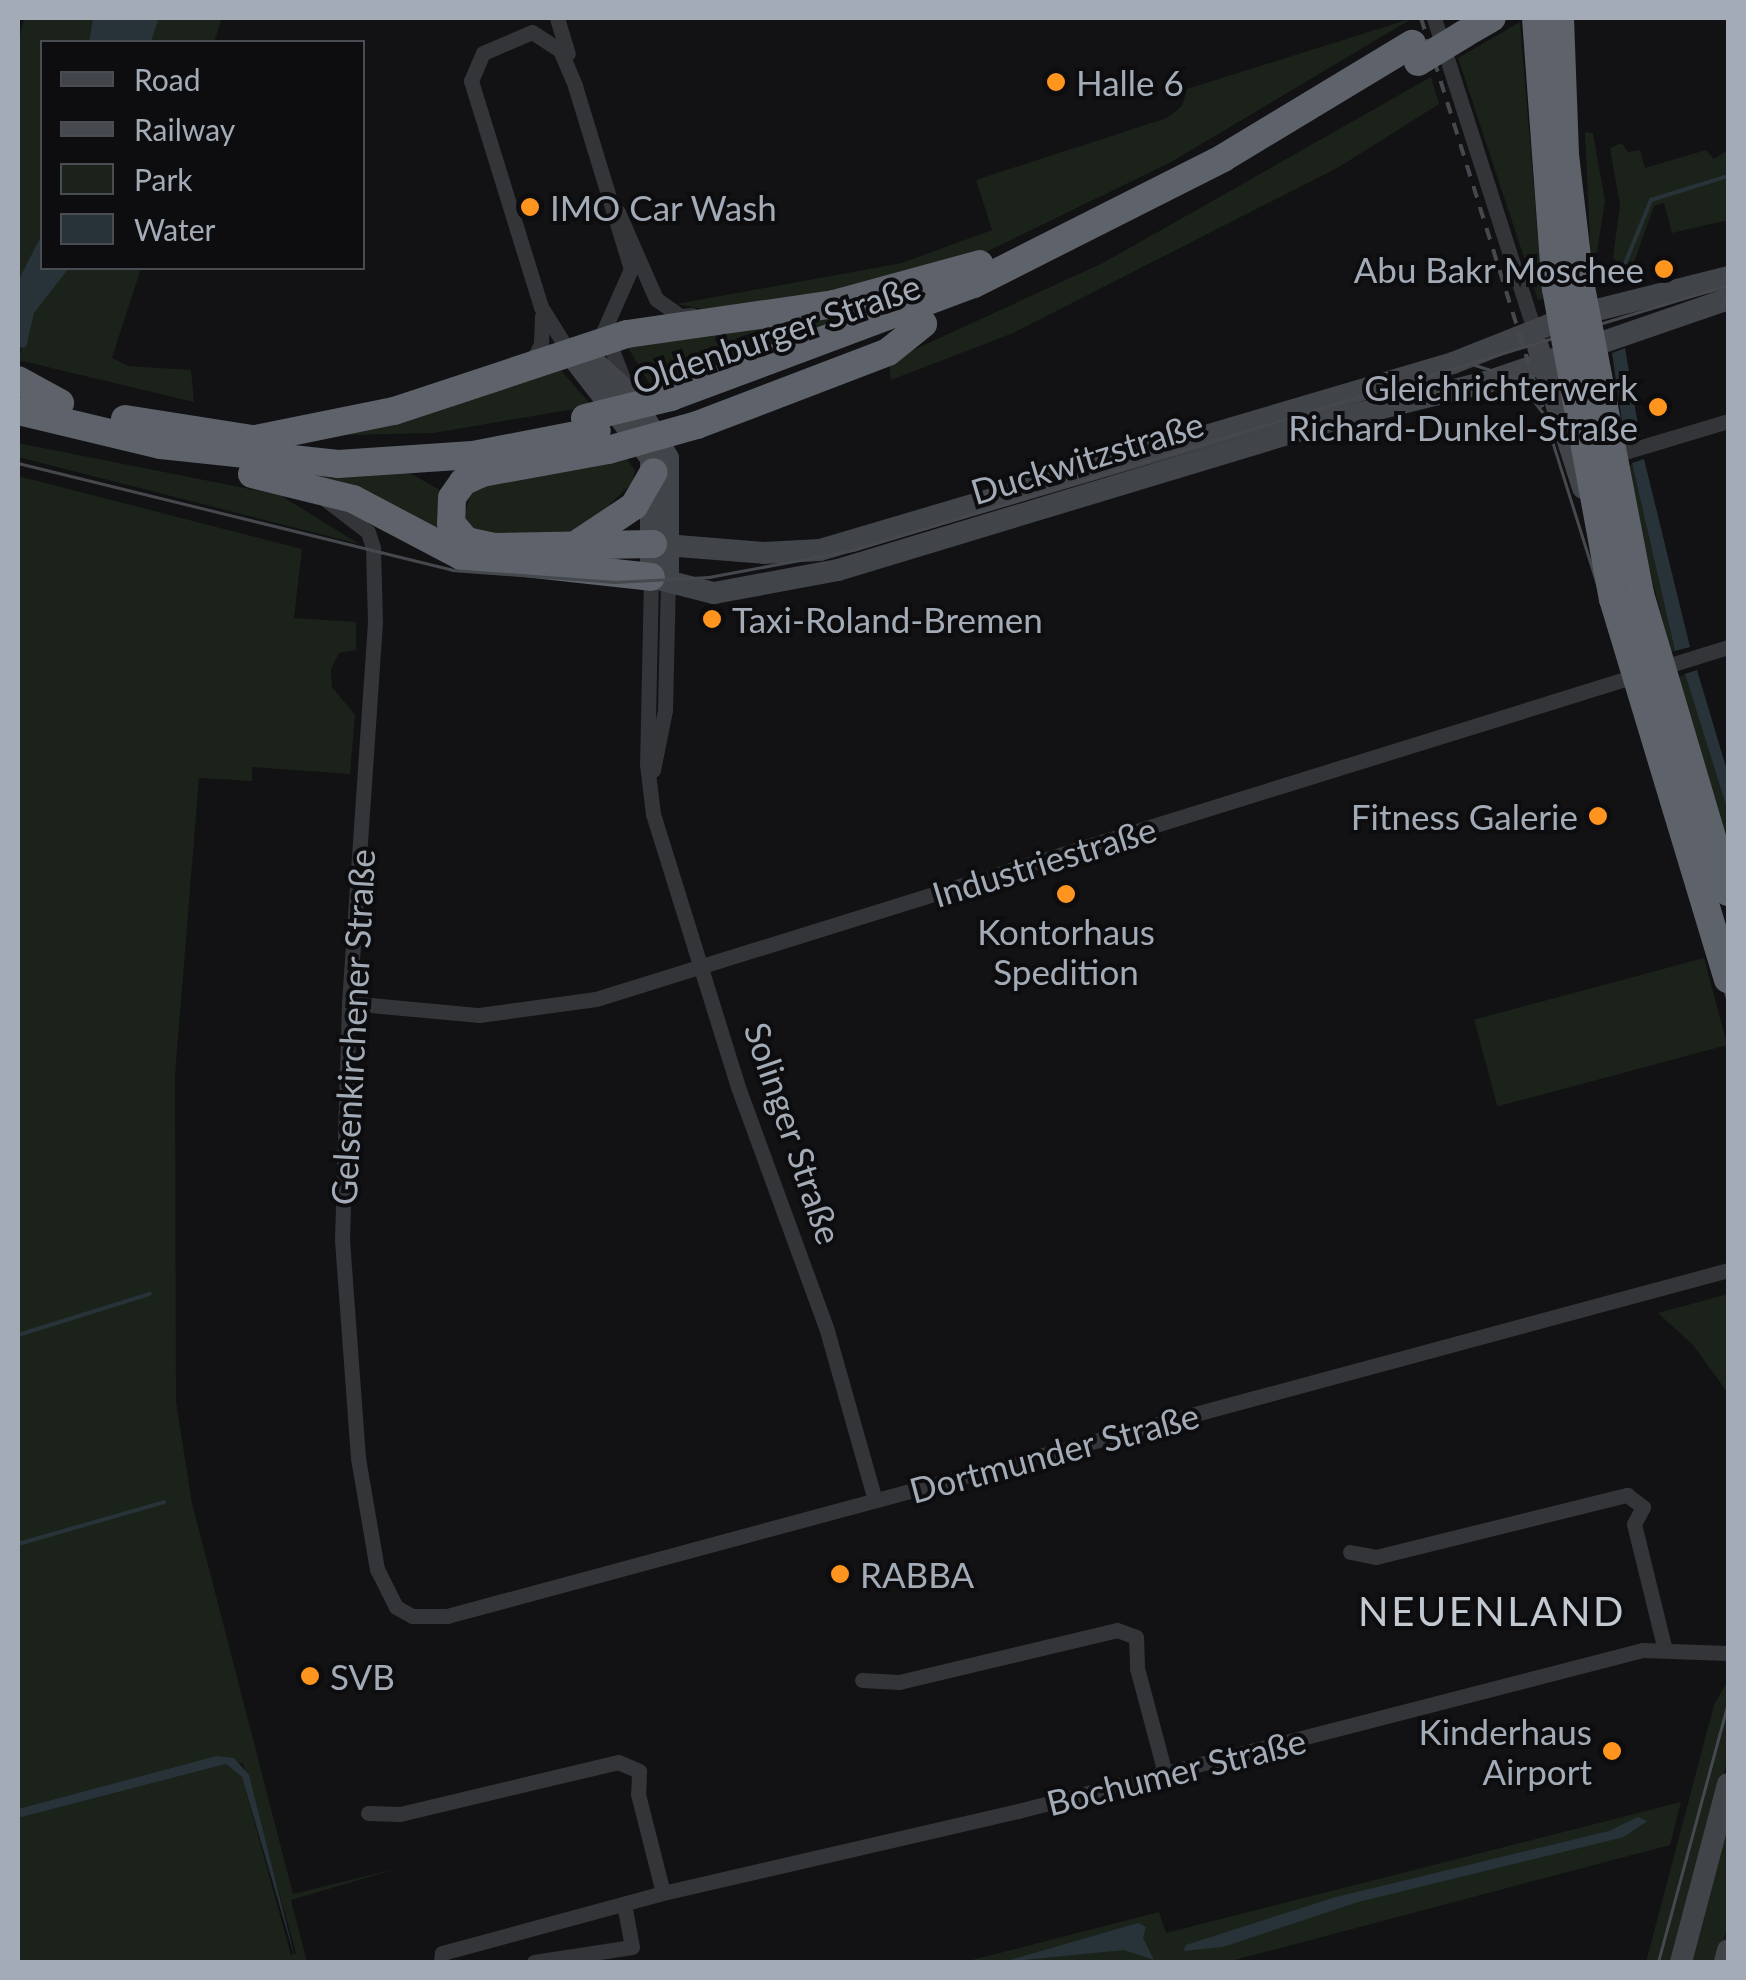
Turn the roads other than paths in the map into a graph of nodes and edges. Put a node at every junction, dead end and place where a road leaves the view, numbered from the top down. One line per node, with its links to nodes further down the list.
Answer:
1 (542, 18): 8 (street)
2 (557, 18): 10 (street)
3 (1434, 18): 18 (street)
4 (1492, 18): 7 (highway, Oldenburger Straße)
5 (1536, 18): 14 (highway)
6 (1560, 18): 14 (highway)
7 (1461, 26): 9 (highway, Oldenburger Straße, bridge)
8 (532, 32): 10 (street); 16 (street)
9 (1415, 53): 12 (highway, Oldenburger Straße); 25 (highway, Oldenburger Straße)
10 (576, 86): 11 (street)
11 (612, 206): 17 (street); 19 (street)
12 (1035, 255): 17 (highway); 25 (highway, Oldenburger Straße)
13 (1728, 277): 18 (main road, Duckwitzstraße)
14 (1568, 285): 39 (highway, bridge); 42 (highway, bridge)
15 (1728, 299): 20 (main road, Duckwitzstraße)
16 (541, 307): 19 (street); 21 (street)
17 (756, 317): 19 (highway)
18 (1534, 332): 20 (main road); 35 (main road, Duckwitzstraße)
19 (587, 349): 21 (highway); 32 (main road); 35 (main road)
20 (1542, 361): 31 (main road); 36 (main road, Duckwitzstraße)
21 (527, 369): 29 (highway)
22 (18, 380): 24 (highway)
23 (18, 392): 24 (highway, Oldenburger Straße)
24 (60, 403): 29 (highway, Oldenburger Straße)
25 (683, 411): 28 (highway, bridge); 28 (highway, Oldenburger Straße, bridge)
26 (18, 412): 30 (highway, Oldenburger Straße)
27 (1728, 421): 31 (street)
28 (597, 433): 29 (highway, Oldenburger Straße); 30 (highway, Oldenburger Straße); 34 (highway)
29 (252, 440)
30 (161, 445): 33 (highway)
31 (1575, 464): 38 (main road)
32 (654, 472): 34 (highway); 35 (main road)
33 (312, 485): 36 (highway); 43 (street, Gelsenkirchener Straße)
34 (579, 542): 35 (highway)
35 (662, 544): 36 (main road, Solinger Straße)
36 (660, 579): 41 (street, Solinger Straße)
37 (1728, 647): 38 (street, Industriestraße)
38 (1648, 671): 40 (main road); 41 (street, Industriestraße)
39 (1728, 892)
40 (1728, 938)
41 (702, 967): 43 (street, Industriestraße); 45 (street, Solinger Straße)
42 (1728, 979)
43 (349, 1003): 47 (street, Gelsenkirchener Straße)
44 (1728, 1270): 45 (street, Dortmunder Straße)
45 (875, 1500): 47 (street, Dortmunder Straße)
46 (1350, 1552): 48 (street)
47 (386, 1594)
48 (1664, 1646): 49 (street, Bochumer Straße); 51 (street, Bochumer Straße)
49 (1728, 1653)
50 (862, 1680): 51 (street)
51 (1165, 1774): 54 (street, Bochumer Straße)
52 (1728, 1784): 59 (main road)
53 (368, 1813): 54 (street)
54 (663, 1893): 55 (street, Bochumer Straße)
55 (624, 1904): 57 (street, Bochumer Straße); 58 (street)
56 (1728, 1950): 60 (main road)
57 (441, 1962)
58 (534, 1962)
59 (1680, 1962)
60 (1725, 1962)

